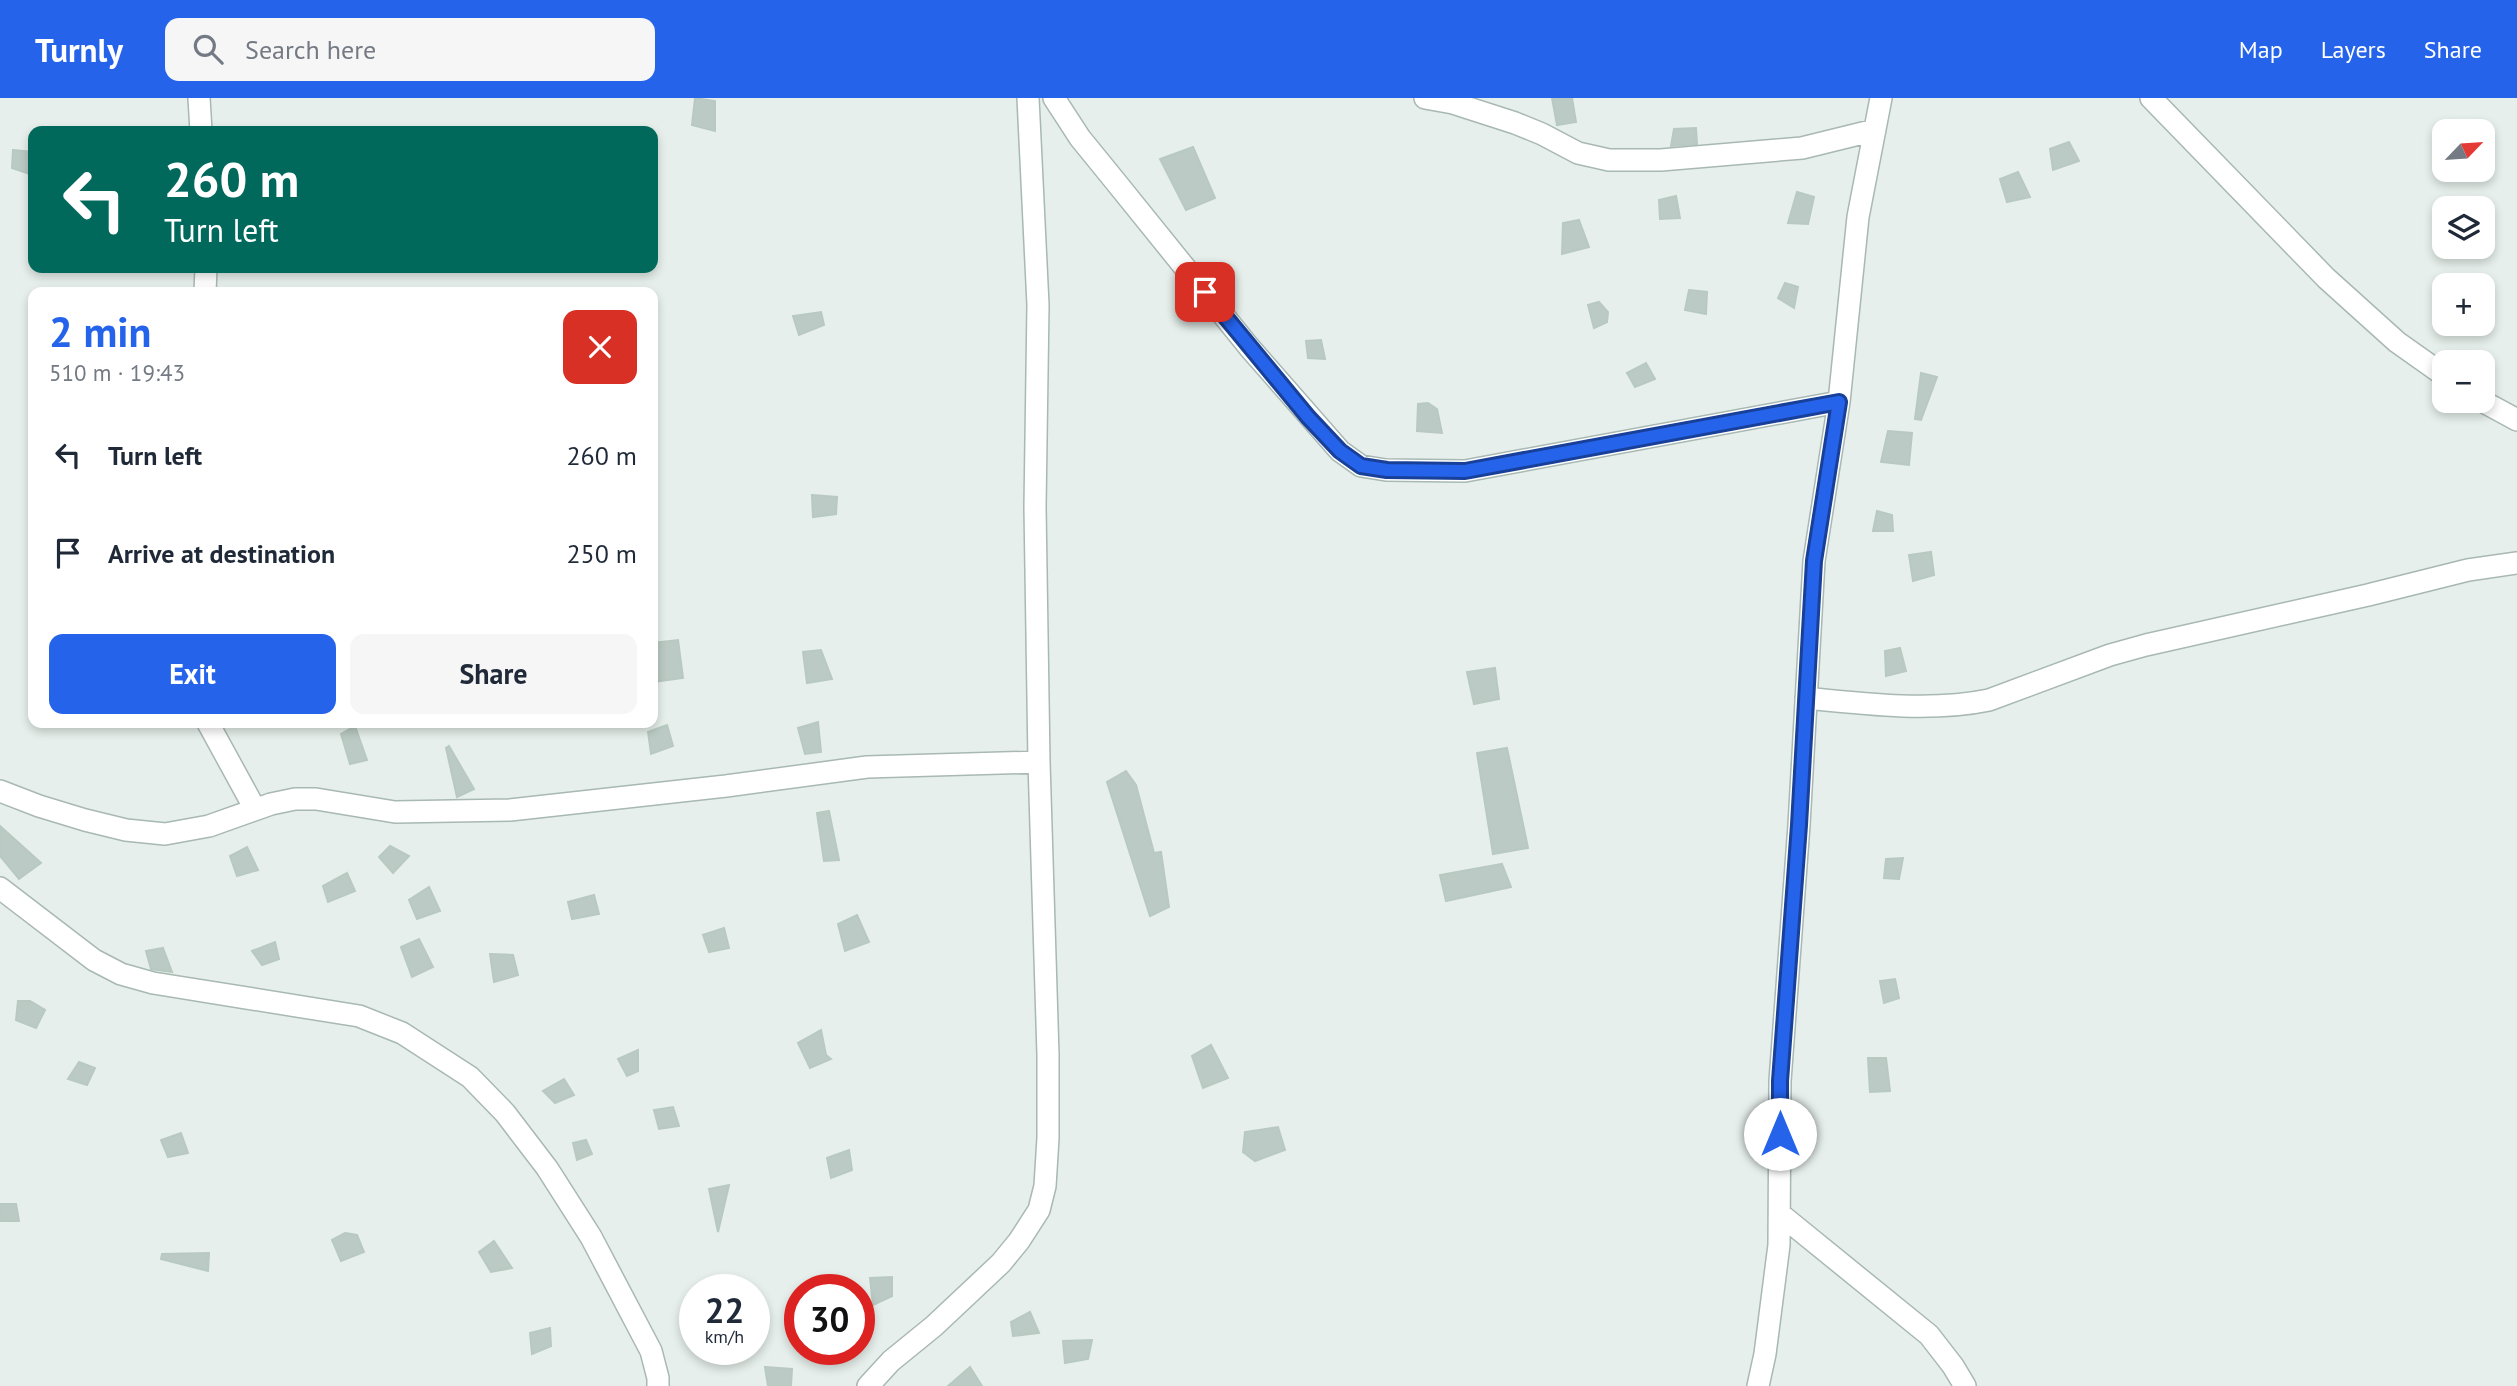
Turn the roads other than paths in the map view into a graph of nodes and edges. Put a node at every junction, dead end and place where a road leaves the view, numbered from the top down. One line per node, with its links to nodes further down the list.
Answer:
1 (199, 98): 7 (street)
2 (1028, 98): 16 (street)
3 (1054, 98): 10 (street)
4 (1425, 98): 8 (street)
5 (1881, 98): 8 (street)
6 (2151, 98): 9 (street)
7 (201, 126)
8 (1875, 130): 10 (street)
9 (2432, 367)
10 (1839, 402): 14 (street)
11 (2495, 408): 12 (street)
12 (2517, 420)
13 (2517, 563): 14 (street)
14 (1806, 698): 20 (street)
15 (211, 728): 18 (street)
16 (1039, 761): 18 (street); 22 (street)
17 (0, 791): 18 (street)
18 (255, 809)
19 (0, 888): 21 (street)
20 (1780, 1214): 23 (street); 24 (street)
21 (658, 1386)
22 (868, 1386)
23 (1758, 1386)
24 (1965, 1386)

